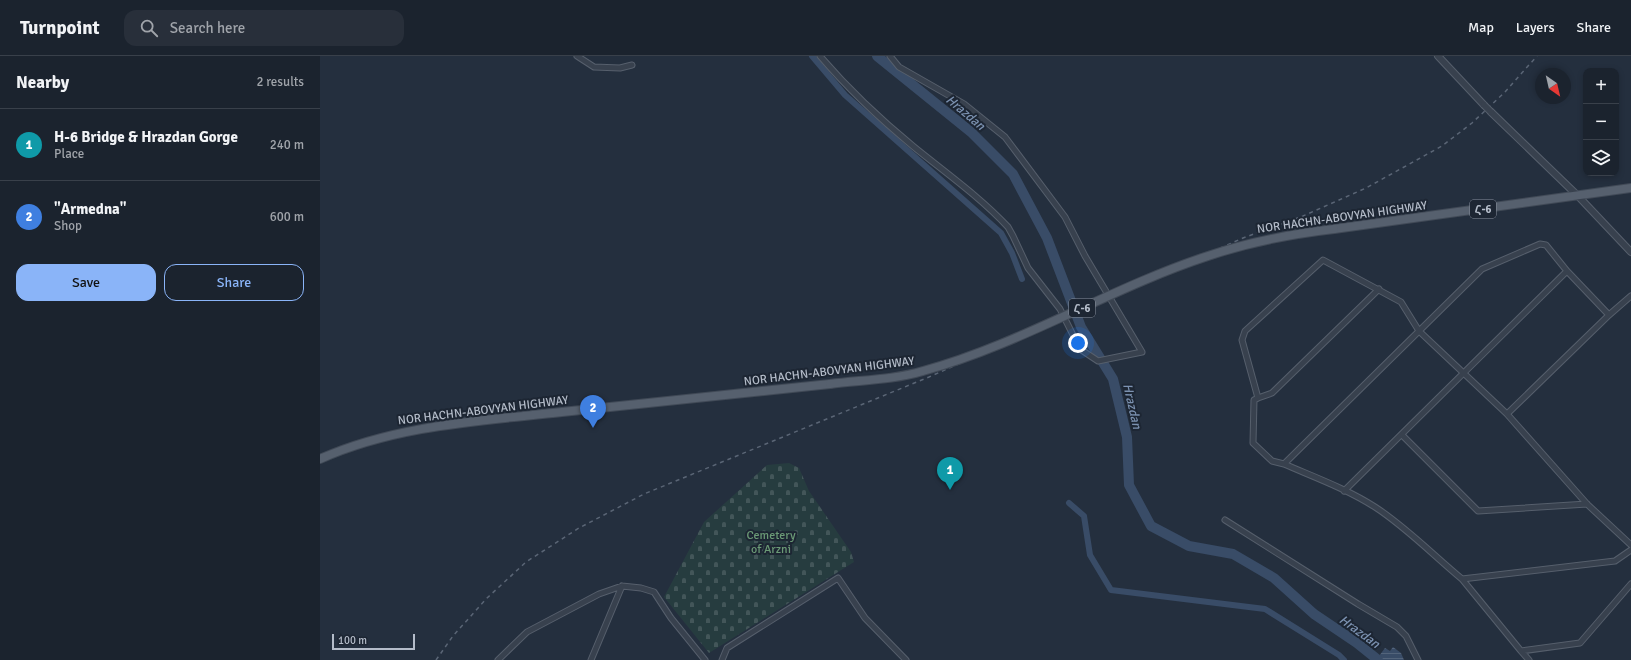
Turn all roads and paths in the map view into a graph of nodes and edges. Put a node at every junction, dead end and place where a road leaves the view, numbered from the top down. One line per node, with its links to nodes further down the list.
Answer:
1 (577, 56): 5 (street)
2 (820, 56): 3 (street)
3 (890, 56)
4 (1439, 56): 7 (street, bridge)
5 (632, 65)
6 (1631, 188): 7 (main road, NOR HACHN-ABOVYAN HIGHWAY / Հ-6)
7 (1579, 197): 8 (street); 18 (main road, NOR HACHN-ABOVYAN HIGHWAY / Հ-6, bridge)
8 (1631, 252)
9 (1568, 271): 12 (street); 13 (street); 14 (street)
10 (1379, 289): 13 (street); 15 (street); 15 (street)
11 (1631, 296): 12 (street)
12 (1608, 315): 16 (street)
13 (1419, 331): 14 (street); 19 (street)
14 (1463, 373): 16 (street); 17 (street)
15 (1258, 398): 19 (street)
16 (1507, 414): 21 (street)
17 (1402, 435): 20 (street); 21 (street)
18 (320, 459)
19 (1284, 464): 20 (street)
20 (1344, 491): 25 (street)
21 (1587, 504): 23 (street)
22 (1225, 520): 34 (street)
23 (1631, 545)
24 (1631, 550): 25 (street)
25 (1462, 578): 28 (street)
26 (1631, 584): 28 (street)
27 (622, 586): 29 (street); 30 (street); 31 (street)
28 (1521, 651): 35 (street)
29 (498, 660)
30 (591, 660)
31 (705, 660)
32 (722, 660): 33 (street)
33 (906, 660)
34 (1418, 660)
35 (1529, 660)

